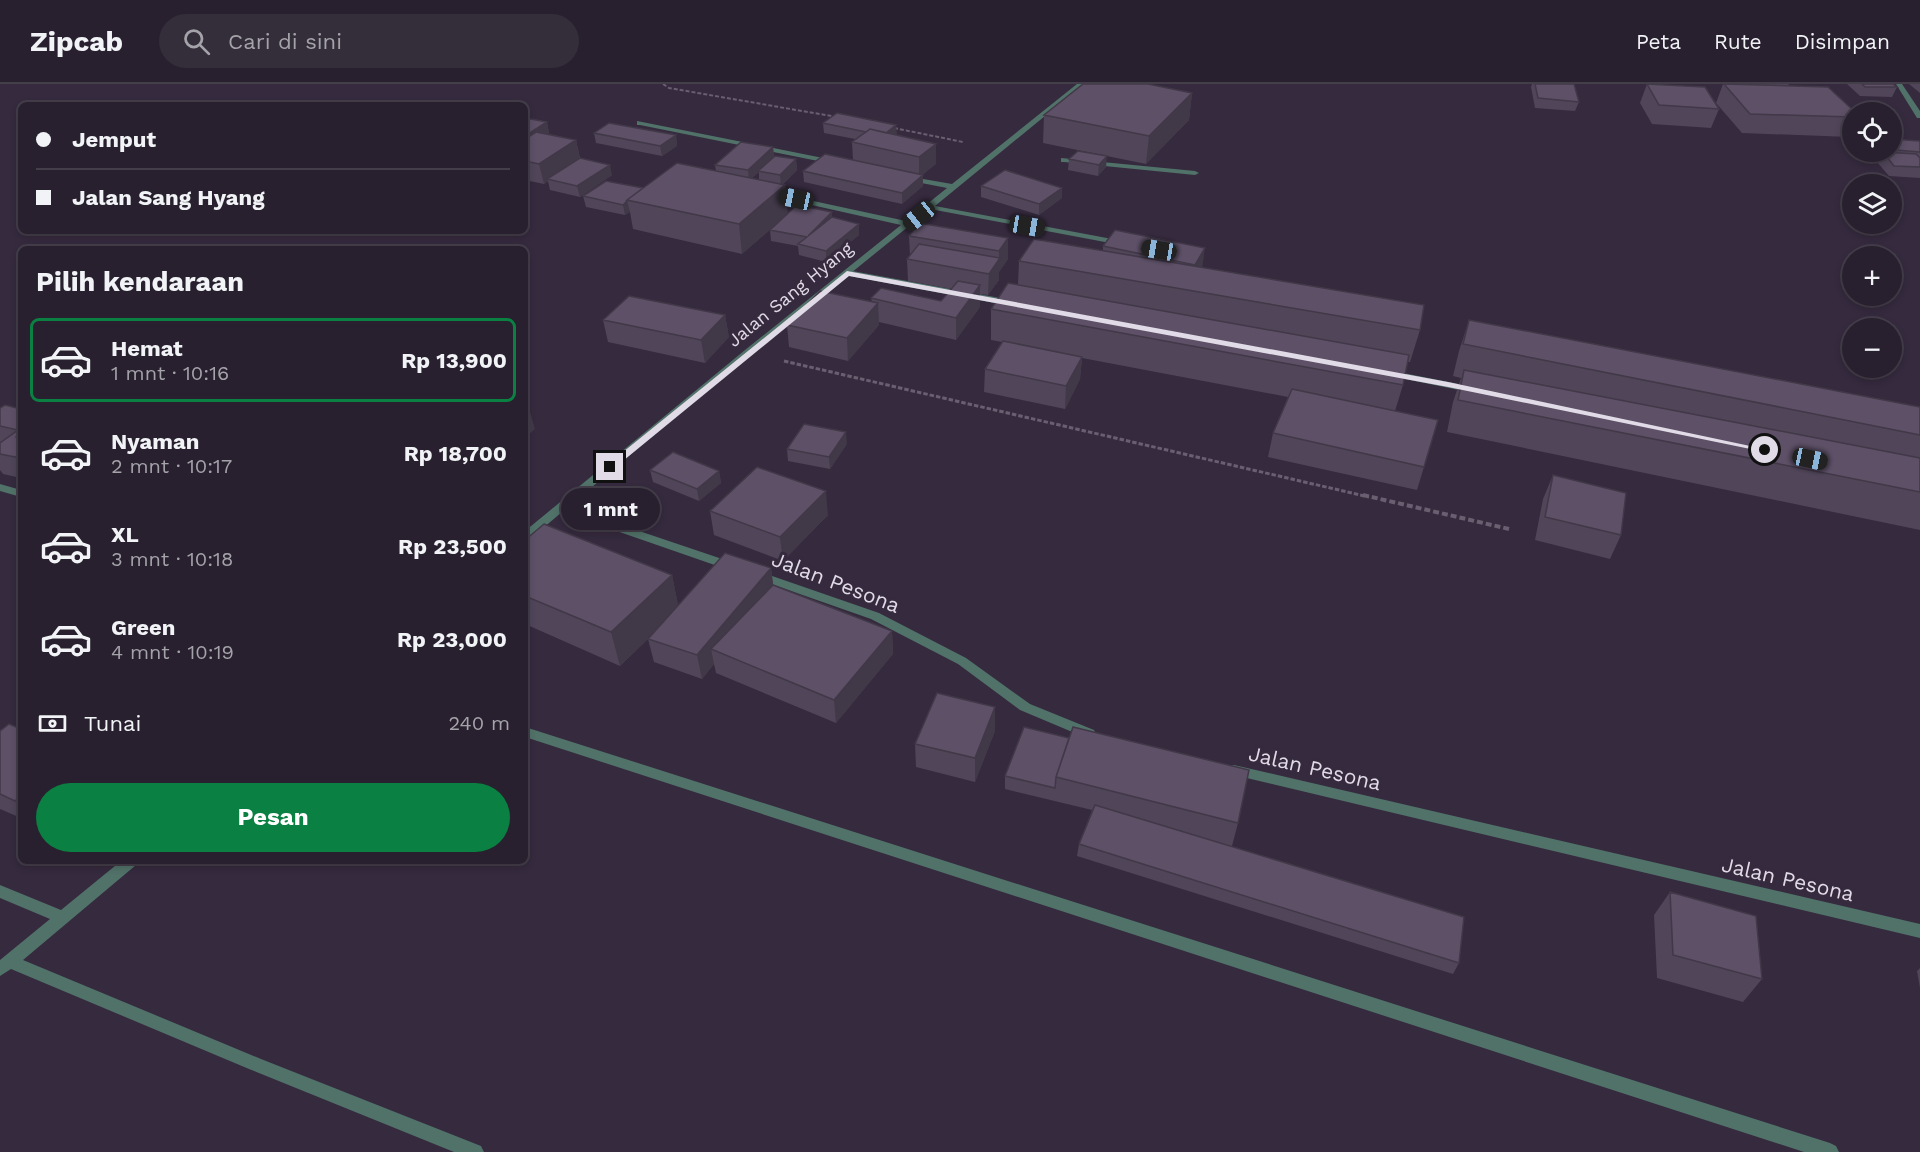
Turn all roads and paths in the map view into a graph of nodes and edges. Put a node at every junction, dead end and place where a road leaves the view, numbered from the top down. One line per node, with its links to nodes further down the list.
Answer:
1 (663, 84): 5 (path)
2 (1081, 84): 8 (street, Jalan Sang Hyang)
3 (1899, 84): 4 (street)
4 (1920, 116)
5 (838, 117)
6 (640, 123): 10 (street)
7 (894, 128): 8 (path)
8 (1002, 149): 13 (street, Jalan Sang Hyang)
9 (1064, 160): 11 (street)
10 (838, 163)
11 (1195, 173)
12 (897, 175): 13 (street)
13 (955, 187): 15 (street, Jalan Sang Hyang)
14 (762, 192): 16 (street)
15 (930, 207): 16 (street, Jalan Sang Hyang); 17 (street)
16 (909, 224): 18 (street, Jalan Sang Hyang)
17 (1135, 246)
18 (847, 273): 19 (street); 20 (street, Jalan Sang Hyang)
19 (1027, 306)
20 (748, 352): 25 (street, Jalan Sang Hyang); 26 (path)
21 (1378, 371): 22 (street)
22 (1483, 391)
23 (0, 487): 24 (street)
24 (18, 493)
25 (561, 508): 27 (street, Jalan Sang Hyang); 29 (street, Jalan Pesona)
26 (1509, 529)
27 (528, 535)
28 (528, 733): 37 (street)
29 (1104, 740)
30 (1220, 767): 34 (street, Jalan Pesona)
31 (127, 864): 33 (street)
32 (0, 891): 33 (street)
33 (63, 917): 35 (street)
34 (1920, 931)
35 (5, 965): 36 (street)
36 (475, 1152)
37 (1830, 1152)

